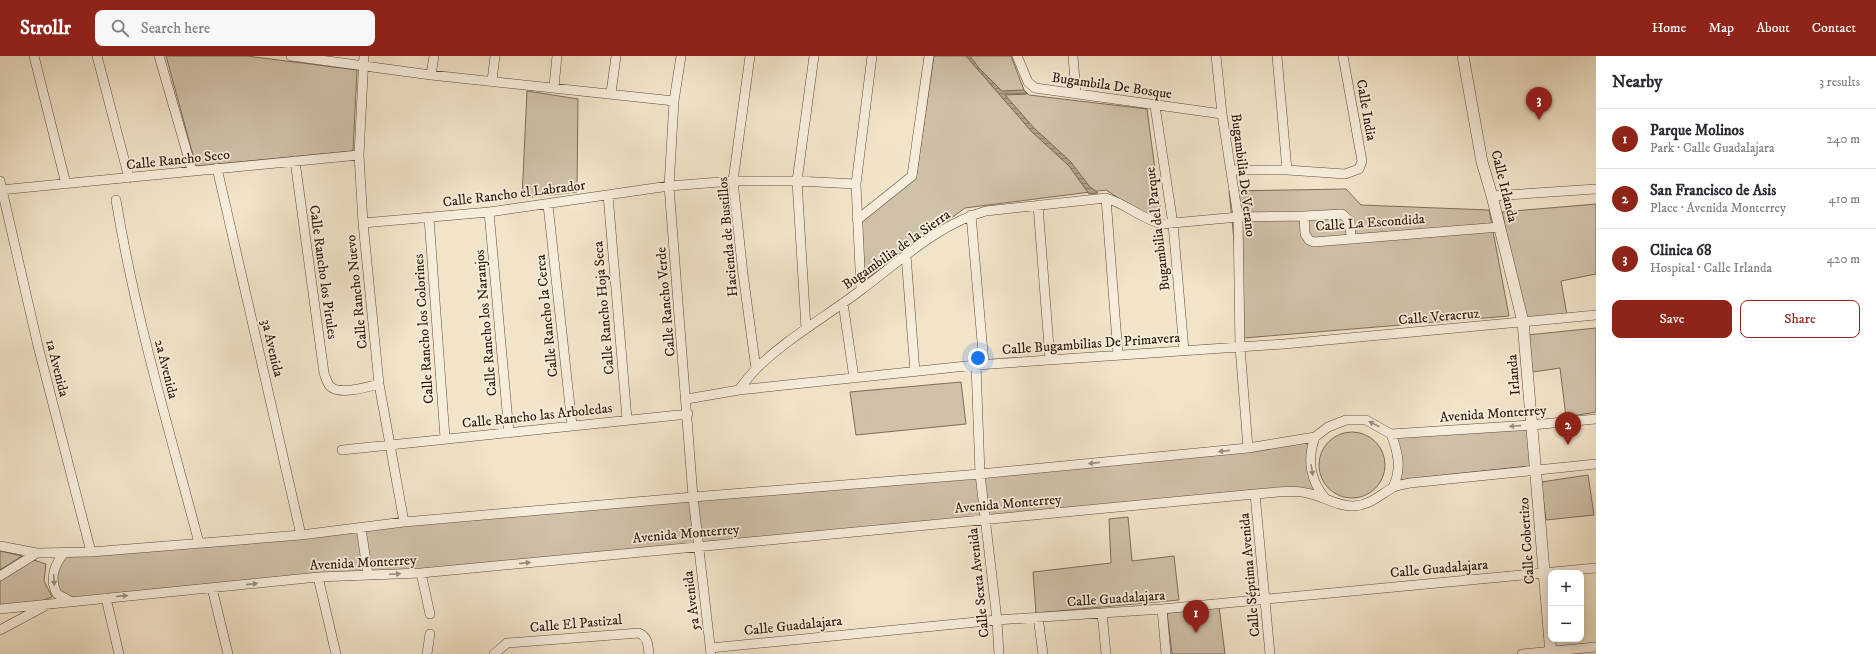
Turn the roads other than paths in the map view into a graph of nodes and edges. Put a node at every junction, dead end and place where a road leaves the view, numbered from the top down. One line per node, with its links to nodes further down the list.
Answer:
1 (34, 56): 38 (street)
2 (97, 56): 35 (street)
3 (159, 56): 32 (street)
4 (297, 56): 20 (street)
5 (434, 56): 21 (street)
6 (495, 56): 22 (street)
7 (558, 56): 23 (street)
8 (616, 56): 24 (street)
9 (681, 56): 26 (street, Calle Rancho Verde)
10 (750, 56): 36 (street, Hacienda de Bustillos)
11 (814, 56): 37 (street)
12 (872, 56): 39 (street)
13 (929, 56): 54 (street)
14 (1017, 56): 25 (street, Bugambila De Bosque)
15 (1073, 56): 25 (street)
16 (1216, 56): 28 (street, Bugambilia De Verano)
17 (1277, 56): 34 (street)
18 (1343, 56): 34 (street, Calle India)
19 (1462, 56): 44 (street, Calle Irlanda)
20 (364, 60): 21 (street); 29 (street, Calle Rancho Nuevo)
21 (431, 75): 22 (street)
22 (492, 81): 23 (street)
23 (554, 87): 24 (street)
24 (611, 93): 26 (street)
25 (1076, 93): 27 (street, Bugambila De Bosque)
26 (674, 101): 40 (street, Calle Rancho Verde)
27 (1155, 106): 28 (street, Bugambila De Bosque); 56 (street, Bugambilia del Parque)
28 (1222, 114): 33 (street, Bugambilia De Verano)
29 (359, 155): 30 (street, Calle Rancho Seco); 55 (street, Calle Rancho Nuevo)
30 (295, 161): 31 (street, Calle Rancho Seco); 74 (street, Calle Rancho los Pirules)
31 (217, 168): 32 (street, Calle Rancho Seco); 99 (street, 3a Avenida)
32 (192, 170): 35 (street, Calle Rancho Seco)
33 (1231, 170): 34 (street); 52 (street, Bugambilia De Verano)
34 (1287, 170)
35 (129, 178): 38 (street, Calle Rancho Seco)
36 (733, 181): 37 (street, Calle Rancho el Labrador); 40 (street, Calle Rancho el Labrador); 71 (street, Hacienda de Bustillos)
37 (797, 181): 39 (street, Calle Rancho el Labrador); 64 (street)
38 (66, 184): 41 (street, Calle Rancho Seco)
39 (856, 184): 54 (street)
40 (669, 186): 43 (street, Calle Rancho el Labrador); 76 (street, Calle Rancho Verde)
41 (1, 187): 103 (street, 1a Avenida)
42 (1596, 189): 44 (street)
43 (608, 195): 47 (street, Calle Rancho el Labrador); 78 (street, Calle Rancho Hoja Seca)
44 (1492, 196): 57 (street, Calle Irlanda)
45 (1106, 198): 48 (street, Bugambilia de la Sierra); 56 (street, Bugambilia de la Sierra); 68 (street)
46 (116, 200): 100 (street, 2a Avenida)
47 (548, 205): 49 (street, Calle Rancho el Labrador); 80 (street, Calle Rancho la Cerca)
48 (1038, 205): 50 (street, Bugambilia de la Sierra); 69 (street)
49 (490, 212): 53 (street, Calle Rancho el Labrador); 82 (street, Calle Rancho los Naranjos)
50 (970, 215): 59 (street, Bugambilia de la Sierra); 70 (street, Calle Sexta Avenida)
51 (1304, 216): 52 (street, Calle La Escondida); 58 (street); 58 (street, Calle La Escondida)
52 (1238, 217): 56 (street, Bugambilia de la Sierra); 66 (street, Bugambilia De Verano)
53 (428, 218): 55 (street, Calle Rancho el Labrador); 85 (street, Calle Rancho los Colorines)
54 (858, 220): 60 (street)
55 (363, 223): 74 (street, Calle Rancho Nuevo)
56 (1173, 224): 67 (street, Bugambilia del Parque)
57 (1500, 227): 58 (street, Calle La Escondida); 63 (street, Calle Irlanda)
58 (1351, 238)
59 (906, 255): 60 (street, Bugambilia de la Sierra); 72 (street)
60 (861, 290): 61 (street, Bugambilia de la Sierra)
61 (843, 303): 64 (street, Bugambilia de la Sierra); 73 (street)
62 (1596, 315): 63 (street, Calle Veracruz)
63 (1523, 322): 65 (street, Calle Veracruz); 81 (street, Irlanda)
64 (806, 328): 71 (street, Bugambilia de la Sierra)
65 (1284, 344): 66 (street, Calle Bugambilias De Primavera)
66 (1240, 347): 67 (street, Calle Bugambilias De Primavera); 87 (street)
67 (1184, 350): 68 (street, Calle Bugambilias De Primavera)
68 (1118, 356): 69 (street, Calle Bugambilias De Primavera)
69 (1050, 360): 70 (street, Calle Bugambilias De Primavera)
70 (980, 365): 72 (street, Calle Bugambilias De Primavera); 91 (street, Calle Sexta Avenida)
71 (756, 369): 75 (street, Bugambilia de la Sierra)
72 (915, 372): 73 (street, Calle Bugambilias De Primavera)
73 (854, 378): 75 (street, Calle Bugambilias De Primavera)
74 (379, 384): 86 (street, Calle Rancho Nuevo)
75 (738, 390): 76 (street, Calle Bugambilias De Primavera)
76 (687, 399): 77 (street, Calle Rancho Verde)
77 (688, 414): 78 (street, Calle Rancho las Arboledas); 94 (street, Calle Rancho Verde)
78 (627, 419): 80 (street, Calle Rancho las Arboledas)
79 (1596, 419): 81 (street, Avenida Monterrey)
80 (572, 425): 82 (street, Calle Rancho las Arboledas)
81 (1532, 425): 83 (street, Avenida Monterrey, one-way to 83); 90 (street, Calle Cobertizo)
82 (509, 432): 85 (street, Calle Rancho las Arboledas)
83 (1391, 434): 84 (street, one-way to 84); 92 (street)
84 (1315, 437): 87 (street); 95 (street, one-way to 95)
85 (445, 438): 86 (street, Calle Rancho las Arboledas)
86 (389, 444): 88 (street, Calle Rancho las Arboledas); 97 (street, Calle Rancho Nuevo)
87 (1248, 448): 91 (street, one-way to 91)
88 (342, 450)
89 (1596, 464): 90 (street, Avenida Monterrey)
90 (1536, 469): 92 (street, Avenida Monterrey); 107 (street, Calle Cobertizo)
91 (980, 474): 94 (street); 96 (street, Calle Sexta Avenida)
92 (1393, 487): 95 (street, Avenida Monterrey)
93 (1256, 494): 95 (street, Avenida Monterrey); 96 (street, Avenida Monterrey); 114 (street, Calle Séptima Avenida)
94 (693, 497): 97 (street); 102 (street, Calle Rancho Verde)
95 (1326, 499)
96 (985, 519): 102 (street, Avenida Monterrey); 122 (street, Calle Sexta Avenida)
97 (404, 522): 98 (street)
98 (361, 528): 99 (street); 109 (street)
99 (301, 535): 100 (street)
100 (199, 543): 103 (street)
101 (0, 546): 104 (street)
102 (698, 546): 108 (street, Avenida Monterrey, one-way to 102); 126 (street, 5a Avenida)
103 (91, 552): 105 (street)
104 (37, 553): 105 (street); 110 (street)
105 (63, 554): 115 (street, one-way to 115)
106 (1596, 568): 107 (street, Calle Guadalajara)
107 (1543, 572): 114 (street, Calle Guadalajara); 127 (street, Calle Cobertizo)
108 (421, 573): 109 (street, Avenida Monterrey, one-way to 108); 120 (street)
109 (368, 575): 111 (street, Avenida Monterrey)
110 (0, 576)
111 (318, 577): 112 (street, Avenida Monterrey, one-way to 111); 130 (street)
112 (212, 588): 113 (street, Avenida Monterrey, one-way to 112); 129 (street)
113 (106, 598): 115 (street, Avenida Monterrey); 128 (street)
114 (1264, 599): 118 (street, Calle Guadalajara); 138 (street, Calle Séptima Avenida)
115 (70, 601): 116 (street, Avenida Monterrey)
116 (47, 606): 117 (street, Avenida Monterrey); 123 (street, Avenida Monterrey)
117 (0, 609)
118 (1162, 609): 119 (street, Calle Guadalajara); 137 (street)
119 (1102, 613): 121 (street, Calle Guadalajara); 136 (street)
120 (430, 614)
121 (1038, 617): 122 (street, Calle Guadalajara); 135 (street)
122 (997, 620): 126 (street, Calle Guadalajara); 134 (street, Calle Sexta Avenida)
123 (0, 630)
124 (430, 634): 131 (street)
125 (1596, 647): 127 (street)
126 (710, 651)
127 (1551, 653): 139 (street)
128 (119, 654)
129 (228, 654)
130 (336, 654)
131 (427, 654)
132 (494, 654): 133 (street, Calle El Pastizal)
133 (649, 654)
134 (999, 654)
135 (1042, 654)
136 (1106, 654)
137 (1166, 654)
138 (1270, 654)
139 (1522, 654)

